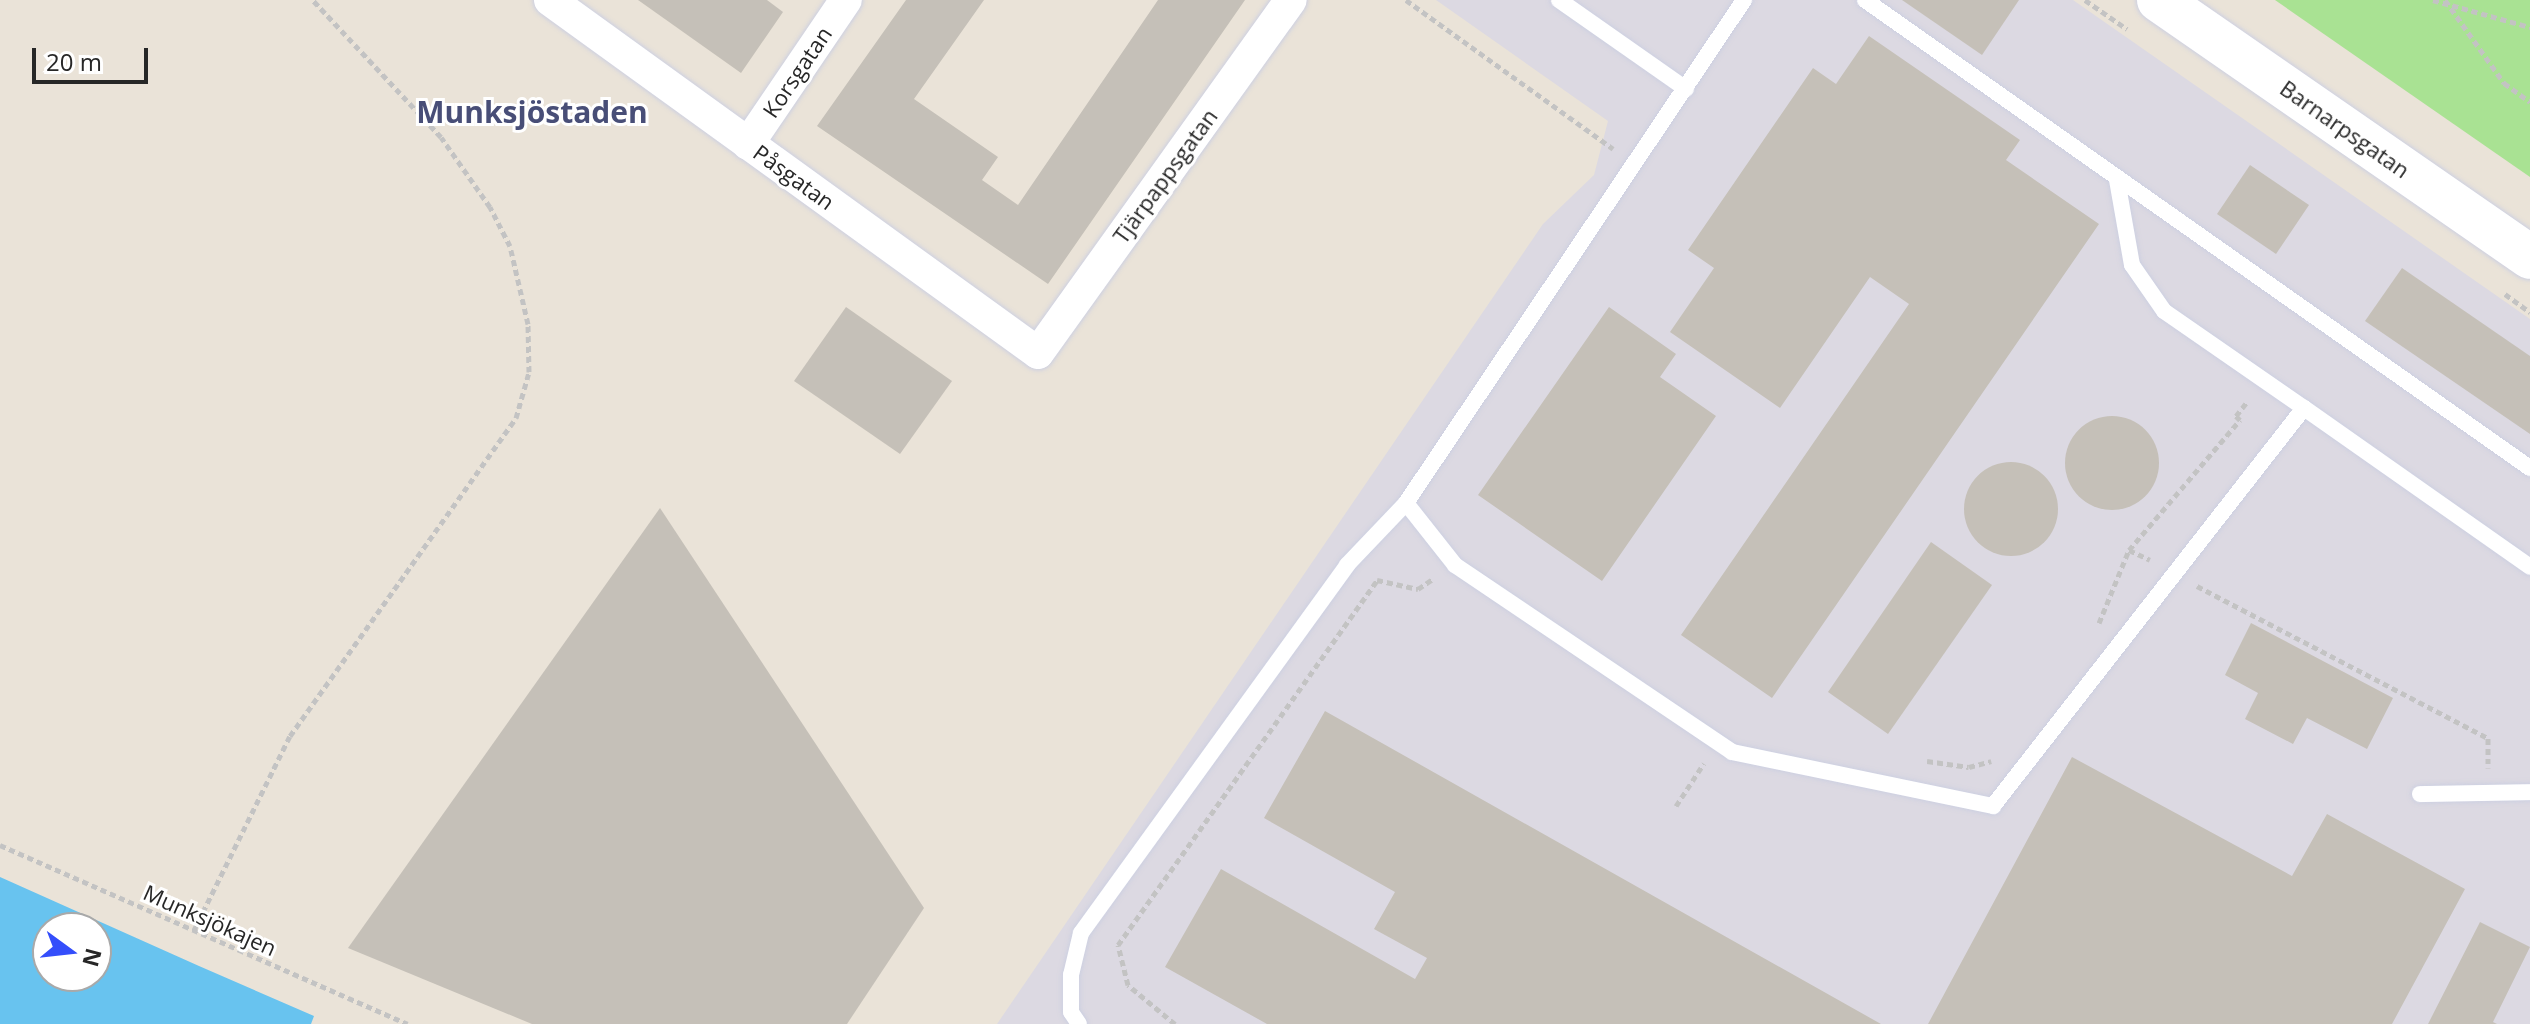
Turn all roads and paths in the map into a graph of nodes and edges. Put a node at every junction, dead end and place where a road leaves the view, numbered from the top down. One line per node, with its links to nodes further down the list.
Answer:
1 (313, 0): 35 (path)
2 (550, 0): 15 (street, Påsgatan)
3 (846, 0): 15 (street, Korsgatan)
4 (1291, 0): 19 (street, Tjärpappsgatan)
5 (1406, 0): 16 (path)
6 (1559, 0): 13 (lane)
7 (1744, 0): 13 (lane)
8 (1865, 0): 17 (lane)
9 (2159, 0): 18 (main road, Barnarpsgatan)
10 (2433, 0): 11 (path)
11 (2446, 2): 12 (path); 14 (path)
12 (2530, 27)
13 (1686, 89): 16 (lane)
14 (2530, 102)
15 (748, 144): 19 (street, Påsgatan)
16 (1635, 164): 23 (lane)
17 (2117, 180): 20 (lane); 22 (lane)
18 (2530, 257)
19 (1038, 353)
20 (2265, 381): 21 (lane); 24 (path)
21 (2304, 408): 26 (lane); 27 (lane)
22 (2530, 468)
23 (1406, 503): 25 (lane); 37 (lane)
24 (2129, 550): 27 (path); 28 (path)
25 (1455, 565): 27 (lane); 38 (path)
26 (2530, 567)
27 (2175, 574): 33 (path)
28 (2096, 630)
29 (2005, 757): 30 (path)
30 (1924, 760)
31 (2530, 792): 33 (lane)
32 (2420, 794): 33 (lane)
33 (2489, 795)
34 (0, 845): 35 (path, Munksjökajen)
35 (194, 930): 36 (path, Munksjökajen)
36 (407, 1024)
37 (1079, 1024)
38 (1175, 1024)

